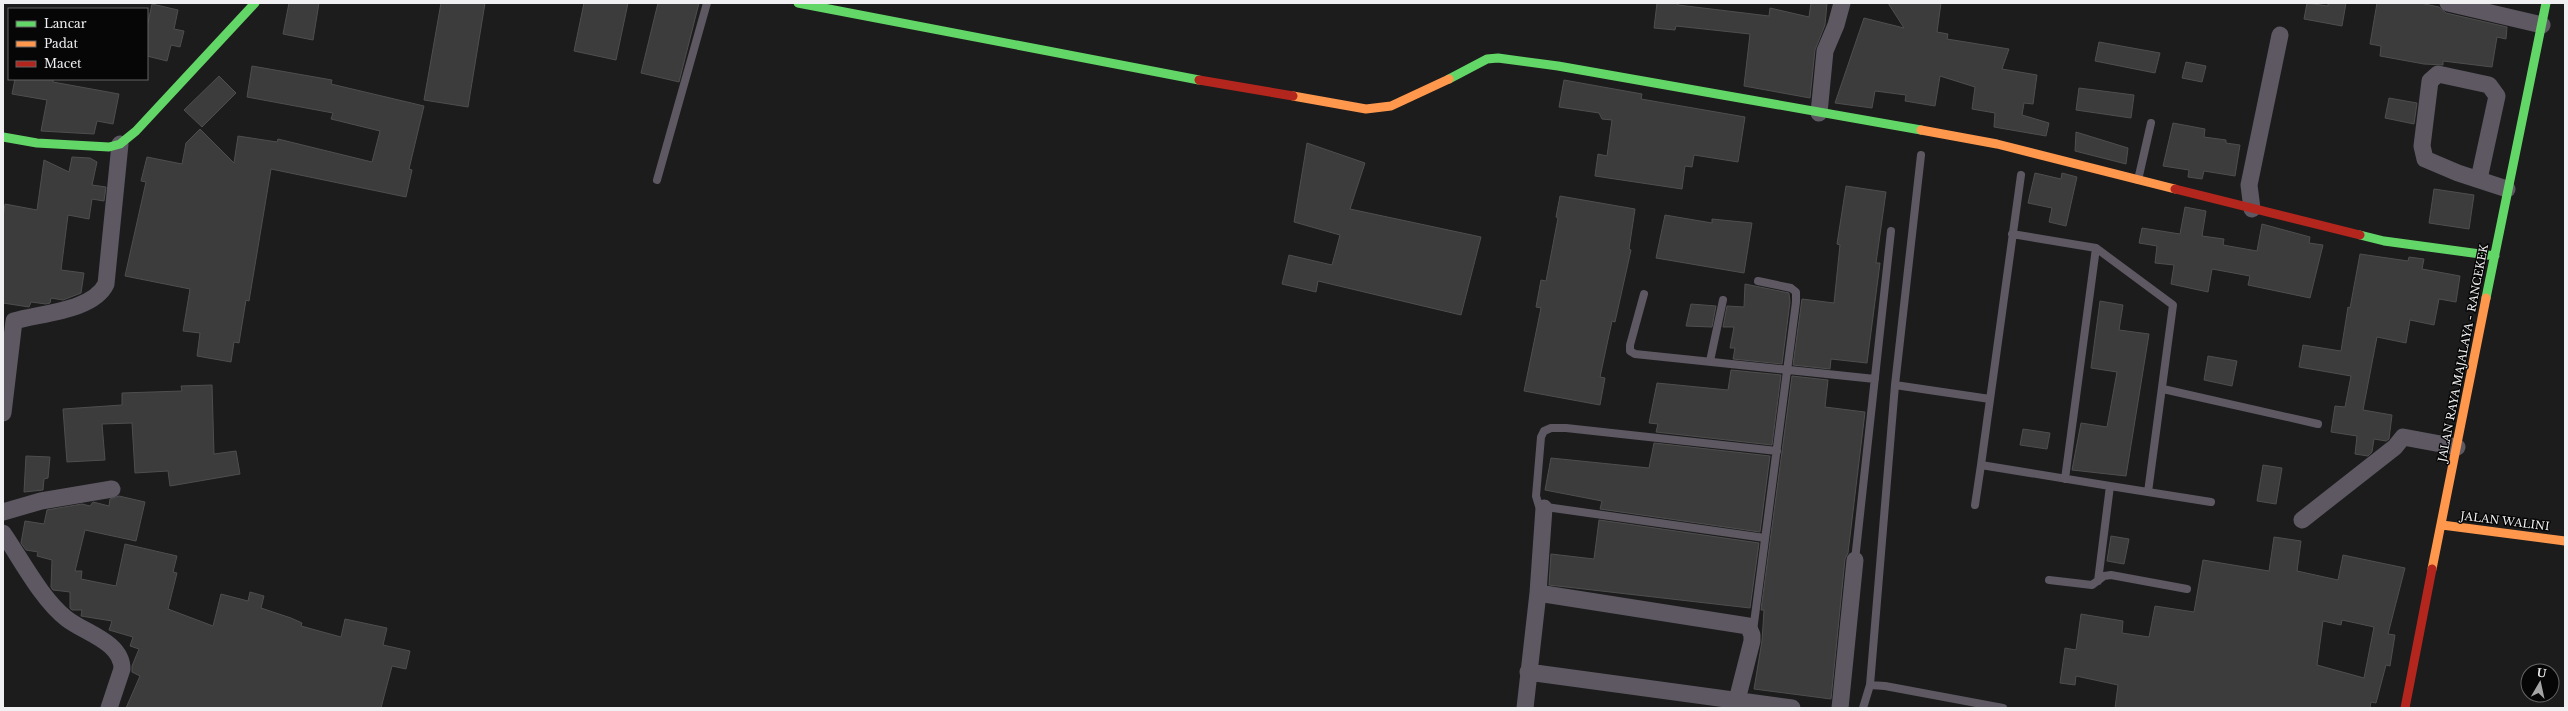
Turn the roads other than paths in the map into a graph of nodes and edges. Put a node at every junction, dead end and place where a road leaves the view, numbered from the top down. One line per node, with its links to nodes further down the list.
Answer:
1 (254, 3): 12 (street)
2 (707, 3): 16 (lane)
3 (798, 3): 9 (street)
4 (1842, 3): 9 (street)
5 (2448, 3): 7 (street)
6 (2546, 3): 7 (street, JALAN RAYA MAJALAYA - RANCEKEK)
7 (2542, 25): 18 (street, JALAN RAYA MAJALAYA - RANCEKEK)
8 (2280, 34): 19 (street)
9 (1819, 113): 17 (street)
10 (2151, 123): 17 (lane)
11 (3, 137): 12 (street)
12 (120, 144): 27 (street)
13 (1921, 155): 31 (lane)
14 (2021, 175): 21 (lane)
15 (2479, 179): 15 (street); 18 (street)
16 (657, 180)
17 (2137, 180): 19 (street)
18 (2507, 189): 23 (street, JALAN RAYA MAJALAYA - RANCEKEK)
19 (2252, 209): 23 (street)
20 (1891, 231): 30 (lane)
21 (2012, 234): 22 (lane); 33 (lane)
22 (2096, 248): 32 (lane); 39 (lane)
23 (2495, 256): 36 (street, JALAN RAYA MAJALAYA - RANCEKEK)
24 (1758, 281): 29 (lane)
25 (1644, 294): 28 (lane)
26 (1723, 300): 28 (lane)
27 (8, 322): 34 (street)
28 (1710, 361): 29 (lane)
29 (1787, 370): 30 (lane); 37 (lane)
30 (1875, 379): 52 (lane)
31 (1895, 385): 33 (lane); 59 (lane)
32 (2163, 389): 35 (lane); 42 (lane)
33 (1990, 399): 38 (lane)
34 (3, 413)
35 (2318, 424)
36 (2457, 447): 47 (street); 48 (street, JALAN RAYA MAJALAYA - RANCEKEK)
37 (1777, 451): 45 (lane); 50 (lane)
38 (1981, 465): 39 (lane); 44 (lane)
39 (2065, 479): 40 (lane)
40 (2110, 486): 42 (lane); 54 (lane)
41 (112, 490): 46 (street)
42 (2148, 492): 43 (lane)
43 (2211, 502)
44 (1975, 505)
45 (1544, 508): 50 (lane); 56 (street)
46 (3, 512)
47 (2302, 520)
48 (2442, 525): 51 (street, JALAN WALINI); 67 (street, JALAN RAYA MAJALAYA - RANCEKEK)
49 (3, 532): 61 (street)
50 (1765, 538): 57 (lane)
51 (2565, 541)
52 (1855, 560): 64 (street)
53 (2049, 580): 54 (lane)
54 (2098, 581): 55 (lane)
55 (2187, 589)
56 (1538, 594): 57 (street); 58 (street)
57 (1752, 635): 60 (street)
58 (1528, 672): 60 (street); 62 (street)
59 (1870, 685): 65 (lane); 66 (lane)
60 (1736, 704): 63 (street)
61 (109, 708)
62 (1525, 708)
63 (1792, 708)
64 (1840, 708)
65 (1863, 708)
66 (2003, 708)
67 (2405, 708)

